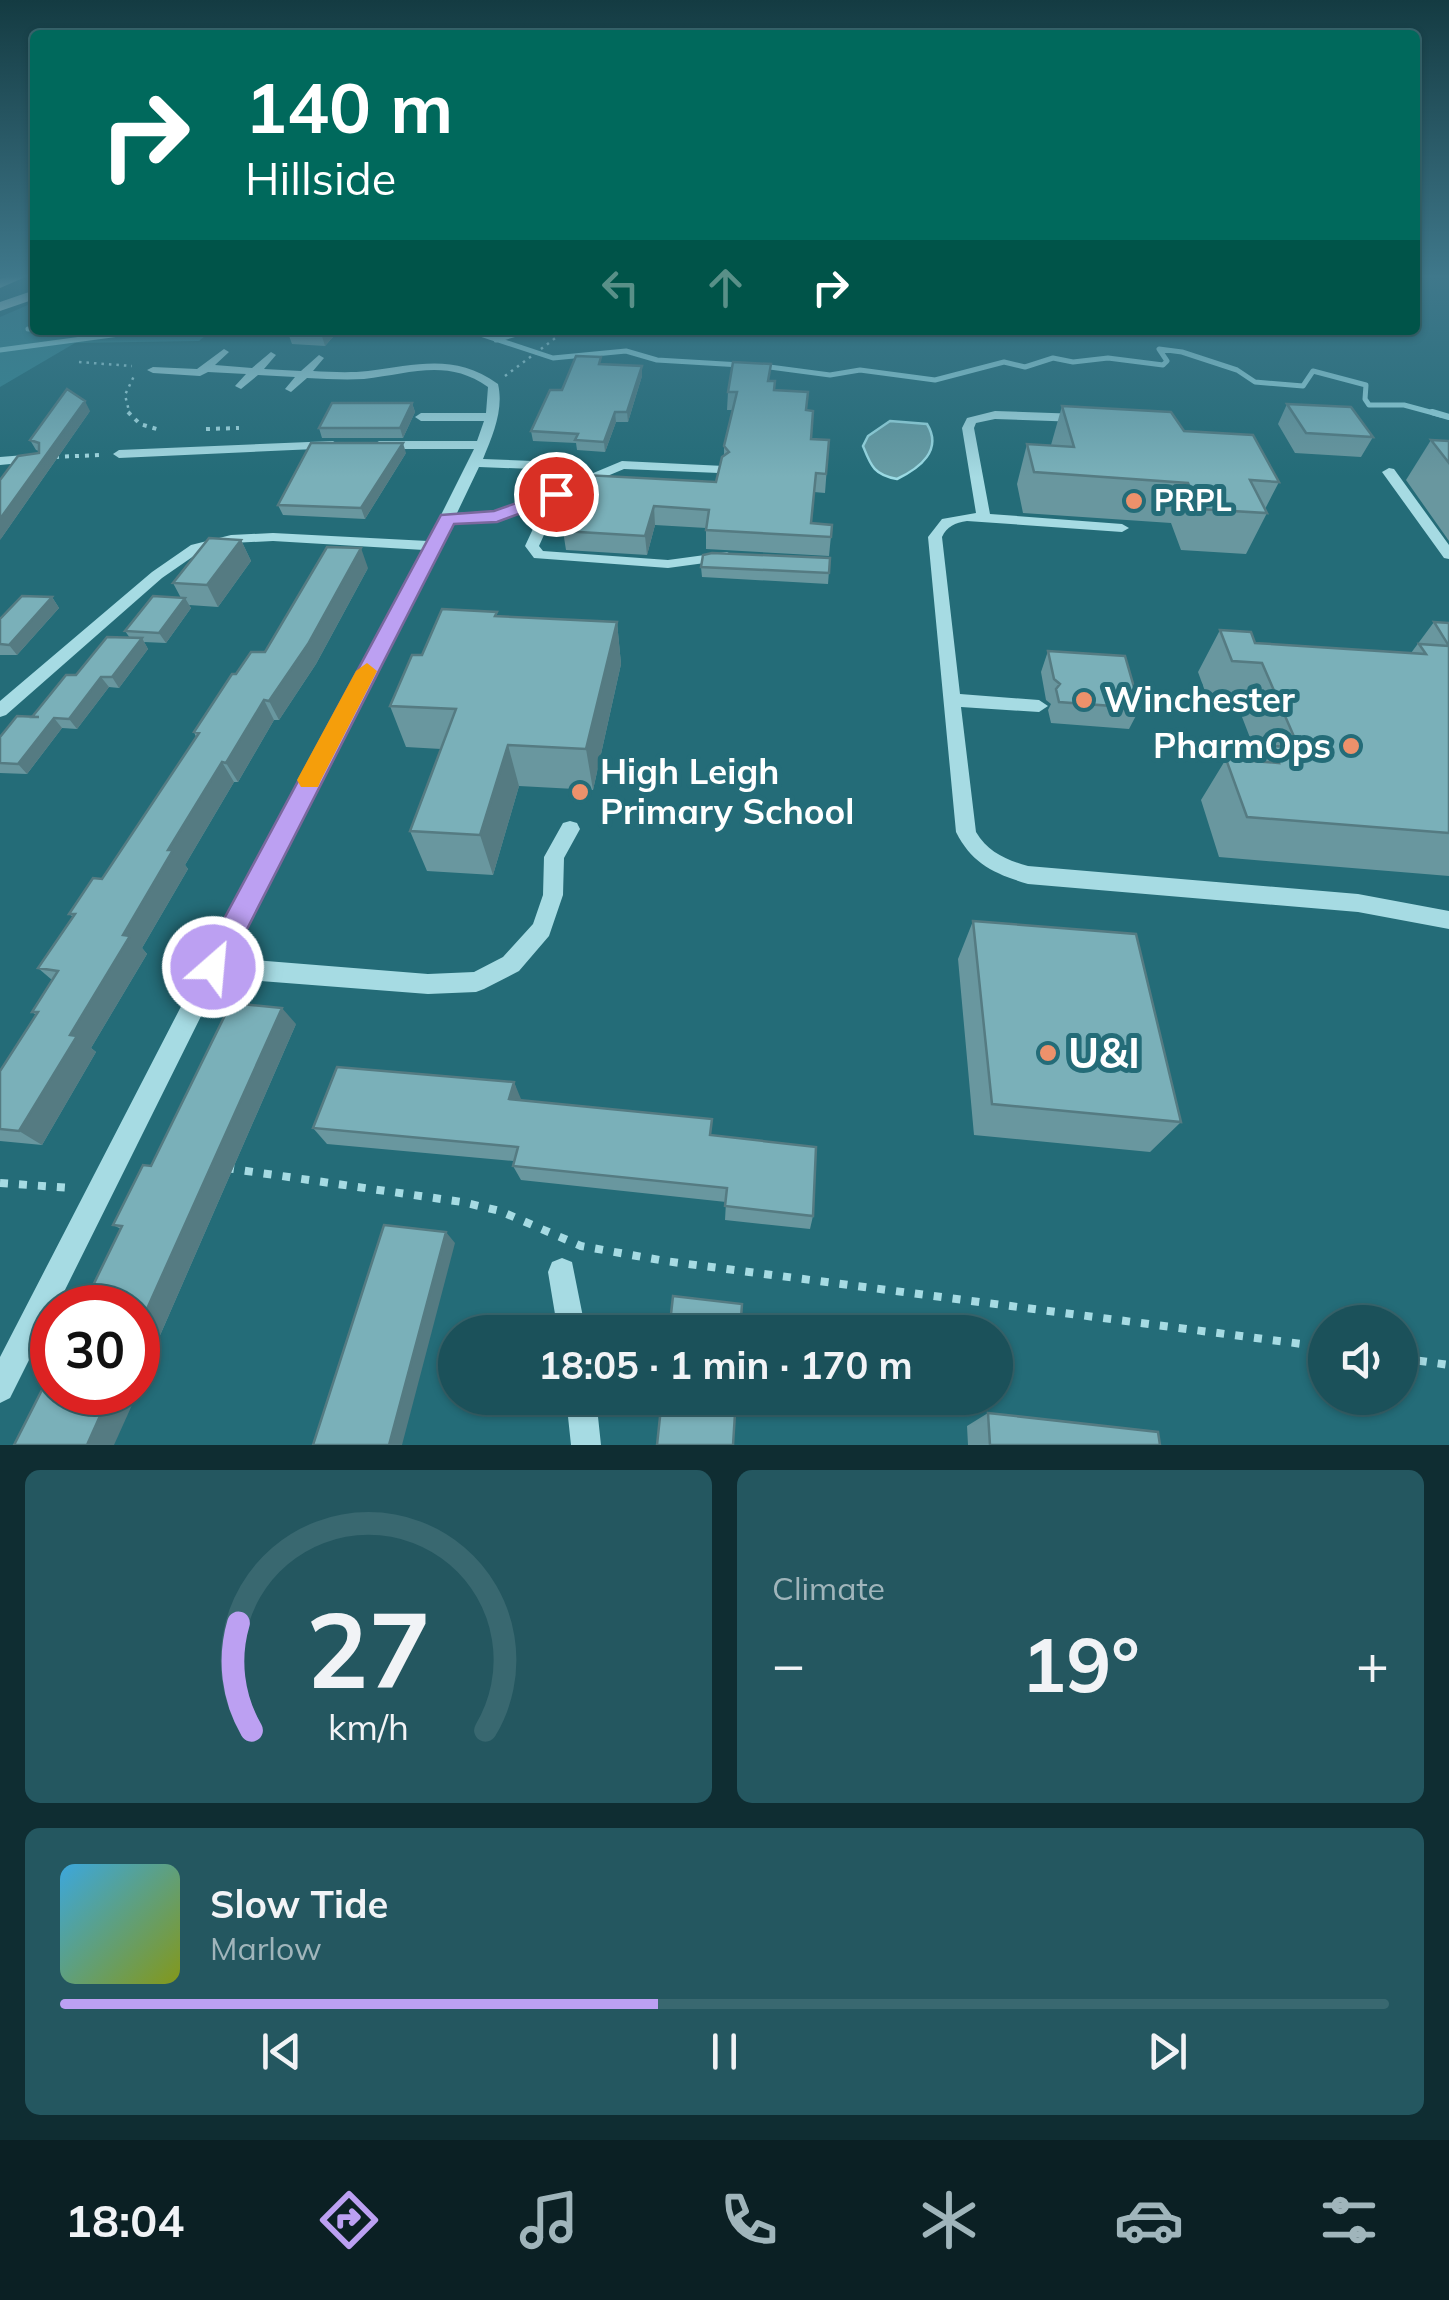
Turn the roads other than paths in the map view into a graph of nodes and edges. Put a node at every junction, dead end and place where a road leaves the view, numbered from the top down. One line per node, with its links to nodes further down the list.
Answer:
1 (224, 352): 5 (street)
2 (271, 355): 6 (street)
3 (319, 358): 7 (street)
4 (149, 368): 5 (street)
5 (206, 368): 6 (street)
6 (255, 371): 7 (street); 8 (street)
7 (304, 374): 9 (street); 10 (street)
8 (241, 386)
9 (291, 389)
10 (492, 417): 11 (street); 15 (street)
11 (420, 418)
12 (1097, 419): 25 (street)
13 (344, 444): 16 (street)
14 (364, 444): 15 (street)
15 (482, 444): 19 (street)
16 (119, 454)
17 (37, 458): 18 (street)
18 (3, 463)
19 (474, 463): 20 (street); 24 (street)
20 (556, 466)
21 (719, 468): 23 (street)
22 (1389, 472): 28 (street)
23 (556, 494): 24 (street); 29 (street)
24 (448, 518): 27 (street)
25 (984, 519): 26 (street); 30 (street)
26 (1122, 528)
27 (434, 546): 32 (street); 35 (street)
28 (1449, 555)
29 (738, 557)
30 (953, 700): 31 (street); 34 (street)
31 (1039, 706)
32 (0, 710)
33 (570, 829): 35 (street)
34 (1449, 920)
35 (213, 967): 38 (street)
36 (562, 1272): 37 (street)
37 (569, 1315)
38 (0, 1388)
39 (583, 1415): 40 (street)
40 (586, 1445)

